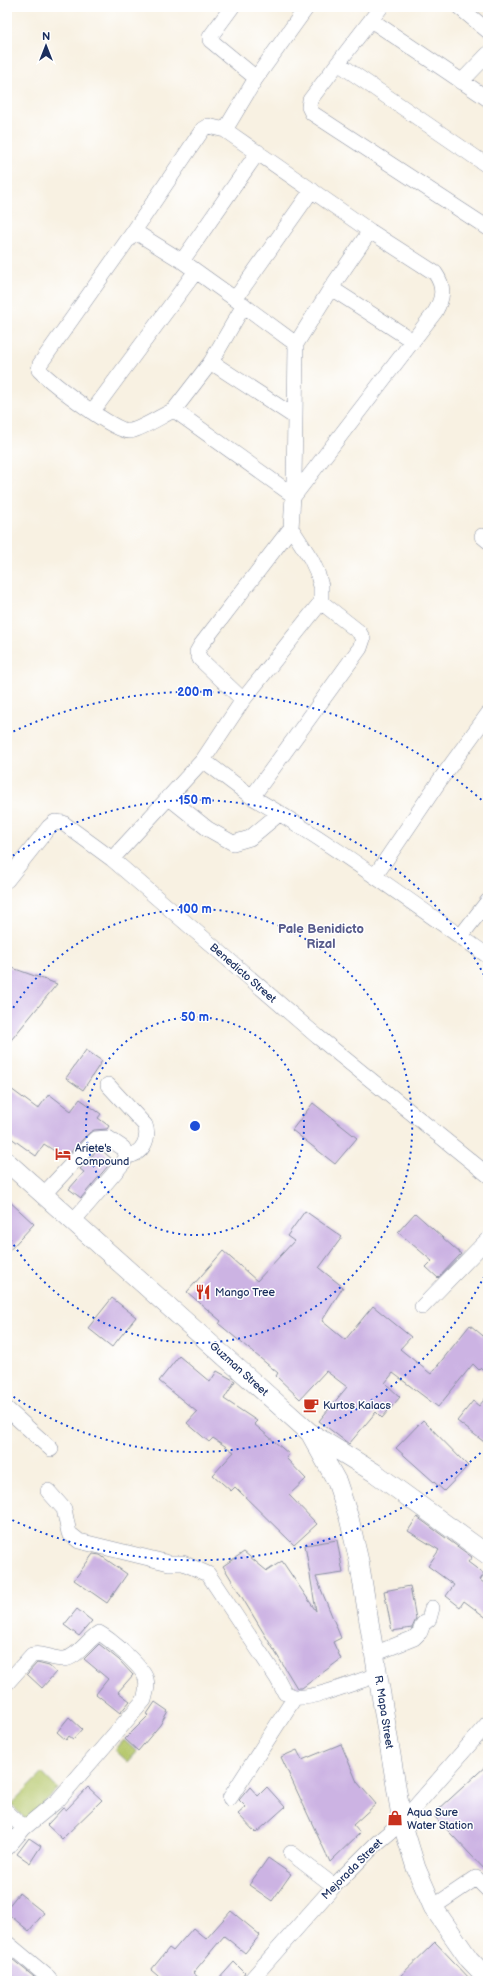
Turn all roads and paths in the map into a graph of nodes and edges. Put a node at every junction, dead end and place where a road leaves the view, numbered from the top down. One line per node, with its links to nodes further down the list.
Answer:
1 (232, 7): 9 (street)
2 (307, 7): 9 (street)
3 (380, 7): 5 (street)
4 (459, 7): 6 (street)
5 (371, 20): 8 (street); 10 (street)
6 (488, 32)
7 (488, 54): 10 (street)
8 (338, 63): 14 (street); 16 (street)
9 (256, 78): 12 (street)
10 (461, 82): 11 (street)
11 (488, 99)
12 (225, 130): 13 (street); 17 (street)
13 (258, 152): 15 (street); 19 (street)
14 (488, 166)
15 (312, 190): 18 (street); 22 (street)
16 (488, 228)
17 (134, 231): 19 (street); 27 (street)
18 (370, 231): 21 (street); 23 (street)
19 (182, 261): 20 (street)
20 (196, 271): 22 (street); 27 (street)
21 (331, 288): 23 (street); 24 (street)
22 (239, 302): 24 (street); 25 (street)
23 (413, 341): 29 (street)
24 (296, 344): 28 (street)
25 (210, 362): 26 (street); 28 (street)
26 (174, 410): 27 (street); 29 (street)
27 (92, 412)
28 (295, 417): 29 (street)
29 (294, 496): 30 (street)
30 (291, 528): 31 (street); 32 (street)
31 (321, 602): 32 (street); 36 (street)
32 (243, 700): 34 (street)
33 (488, 714): 39 (street)
34 (203, 760): 35 (street); 36 (street)
35 (168, 797): 37 (street); 38 (street)
36 (252, 797): 37 (street)
37 (280, 813): 39 (street)
38 (112, 859): 40 (street, Benedicto Street); 47 (street, Benedicto Street)
39 (375, 876): 42 (street)
40 (7, 880)
41 (488, 901): 42 (street)
42 (460, 937): 43 (street)
43 (488, 956)
44 (108, 1085): 45 (street)
45 (127, 1156): 48 (street); 49 (street)
46 (7, 1162): 48 (main road, Guzman Street)
47 (488, 1175)
48 (44, 1194): 49 (main road, Guzman Street)
49 (74, 1220): 53 (main road, Guzman Street)
50 (488, 1239): 51 (street)
51 (422, 1307)
52 (7, 1409): 54 (street)
53 (309, 1432): 56 (main road, Guzman Street); 58 (main road, R. Mapa Street)
54 (51, 1449)
55 (48, 1491): 61 (street)
56 (488, 1555)
57 (432, 1608): 58 (street)
58 (374, 1654): 59 (main road, R. Mapa Street)
59 (378, 1675): 61 (street); 65 (main road, R. Mapa Street)
60 (7, 1683): 66 (street)
61 (295, 1697): 63 (street)
62 (488, 1723): 65 (street, Mejorada Street)
63 (230, 1798)
64 (7, 1812): 66 (street)
65 (402, 1822): 69 (street, Mejorada Street); 71 (main road, R. Mapa Street)
66 (24, 1828): 67 (street)
67 (7, 1848)
68 (291, 1853): 69 (street)
69 (334, 1886): 75 (street, Mejorada Street)
70 (488, 1890): 71 (street)
71 (433, 1907): 74 (main road, R. Mapa Street)
72 (7, 1943): 73 (street)
73 (49, 1978)
74 (488, 1979)
75 (250, 1981)

